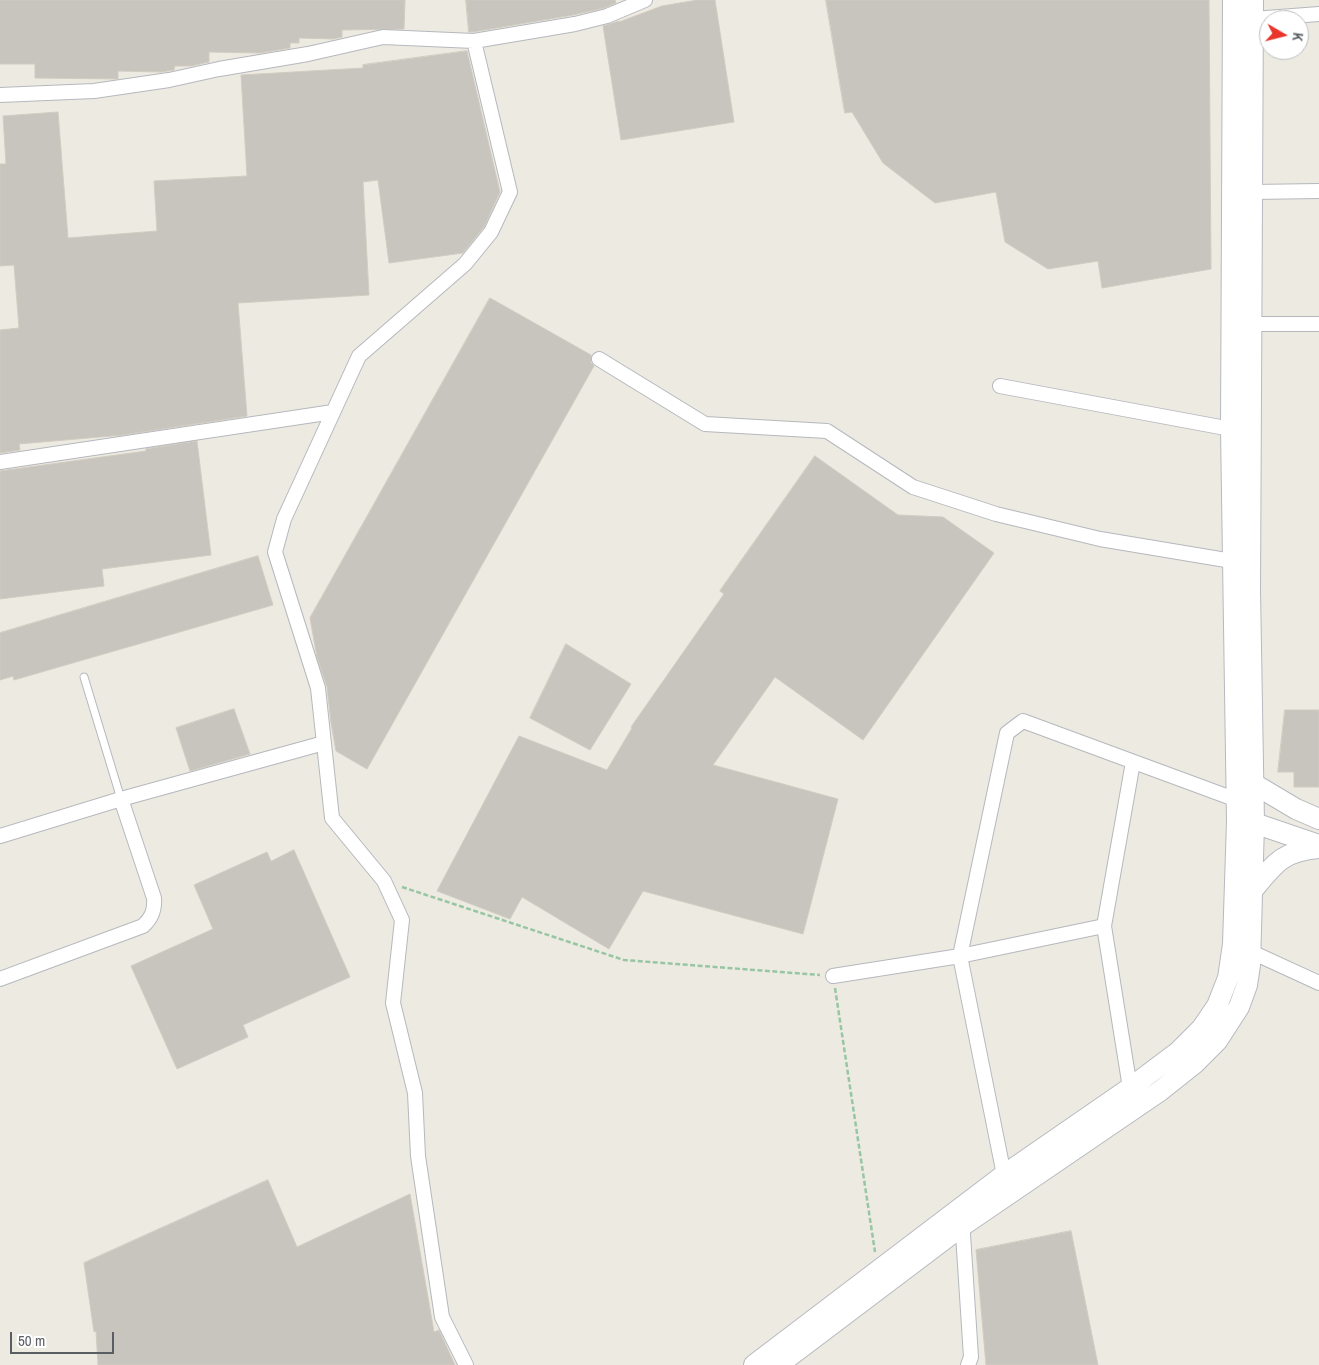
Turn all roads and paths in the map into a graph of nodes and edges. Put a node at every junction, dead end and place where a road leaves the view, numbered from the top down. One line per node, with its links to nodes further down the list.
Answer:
1 (645, 0): 4 (street)
2 (1243, 10): 3 (street); 7 (street); 8 (street)
3 (1319, 14)
4 (474, 41): 5 (street); 13 (street)
5 (0, 95)
6 (1319, 191): 7 (street)
7 (1252, 192): 9 (street)
8 (1231, 324): 9 (street); 14 (street)
9 (1252, 324): 10 (street); 20 (street)
10 (1319, 324)
11 (598, 359): 16 (street)
12 (1000, 386): 14 (street)
13 (333, 412): 15 (street); 18 (street)
14 (1231, 430): 16 (street)
15 (0, 462)
16 (1232, 561): 20 (street)
17 (84, 677): 21 (lane)
18 (324, 743): 21 (street); 26 (street)
19 (1134, 762): 20 (street); 28 (street); 30 (street)
20 (1242, 789): 22 (street); 23 (street)
21 (121, 799): 24 (street); 32 (street)
22 (1319, 819)
23 (1246, 822): 25 (street); 27 (street); 29 (street)
24 (0, 836)
25 (1319, 846): 27 (street)
26 (384, 882): 31 (path); 38 (street)
27 (1252, 891): 29 (street)
28 (1104, 926): 30 (street); 34 (street)
29 (1242, 948): 33 (street); 34 (street); 36 (street)
30 (960, 956): 31 (street); 35 (street)
31 (833, 976): 37 (path)
32 (0, 979)
33 (1319, 983)
34 (1130, 1088): 35 (street)
35 (1004, 1176): 36 (street)
36 (962, 1217): 37 (street); 40 (street); 41 (street)
37 (878, 1271): 39 (street)
38 (466, 1365)
39 (754, 1365)
40 (778, 1365)
41 (968, 1365)

